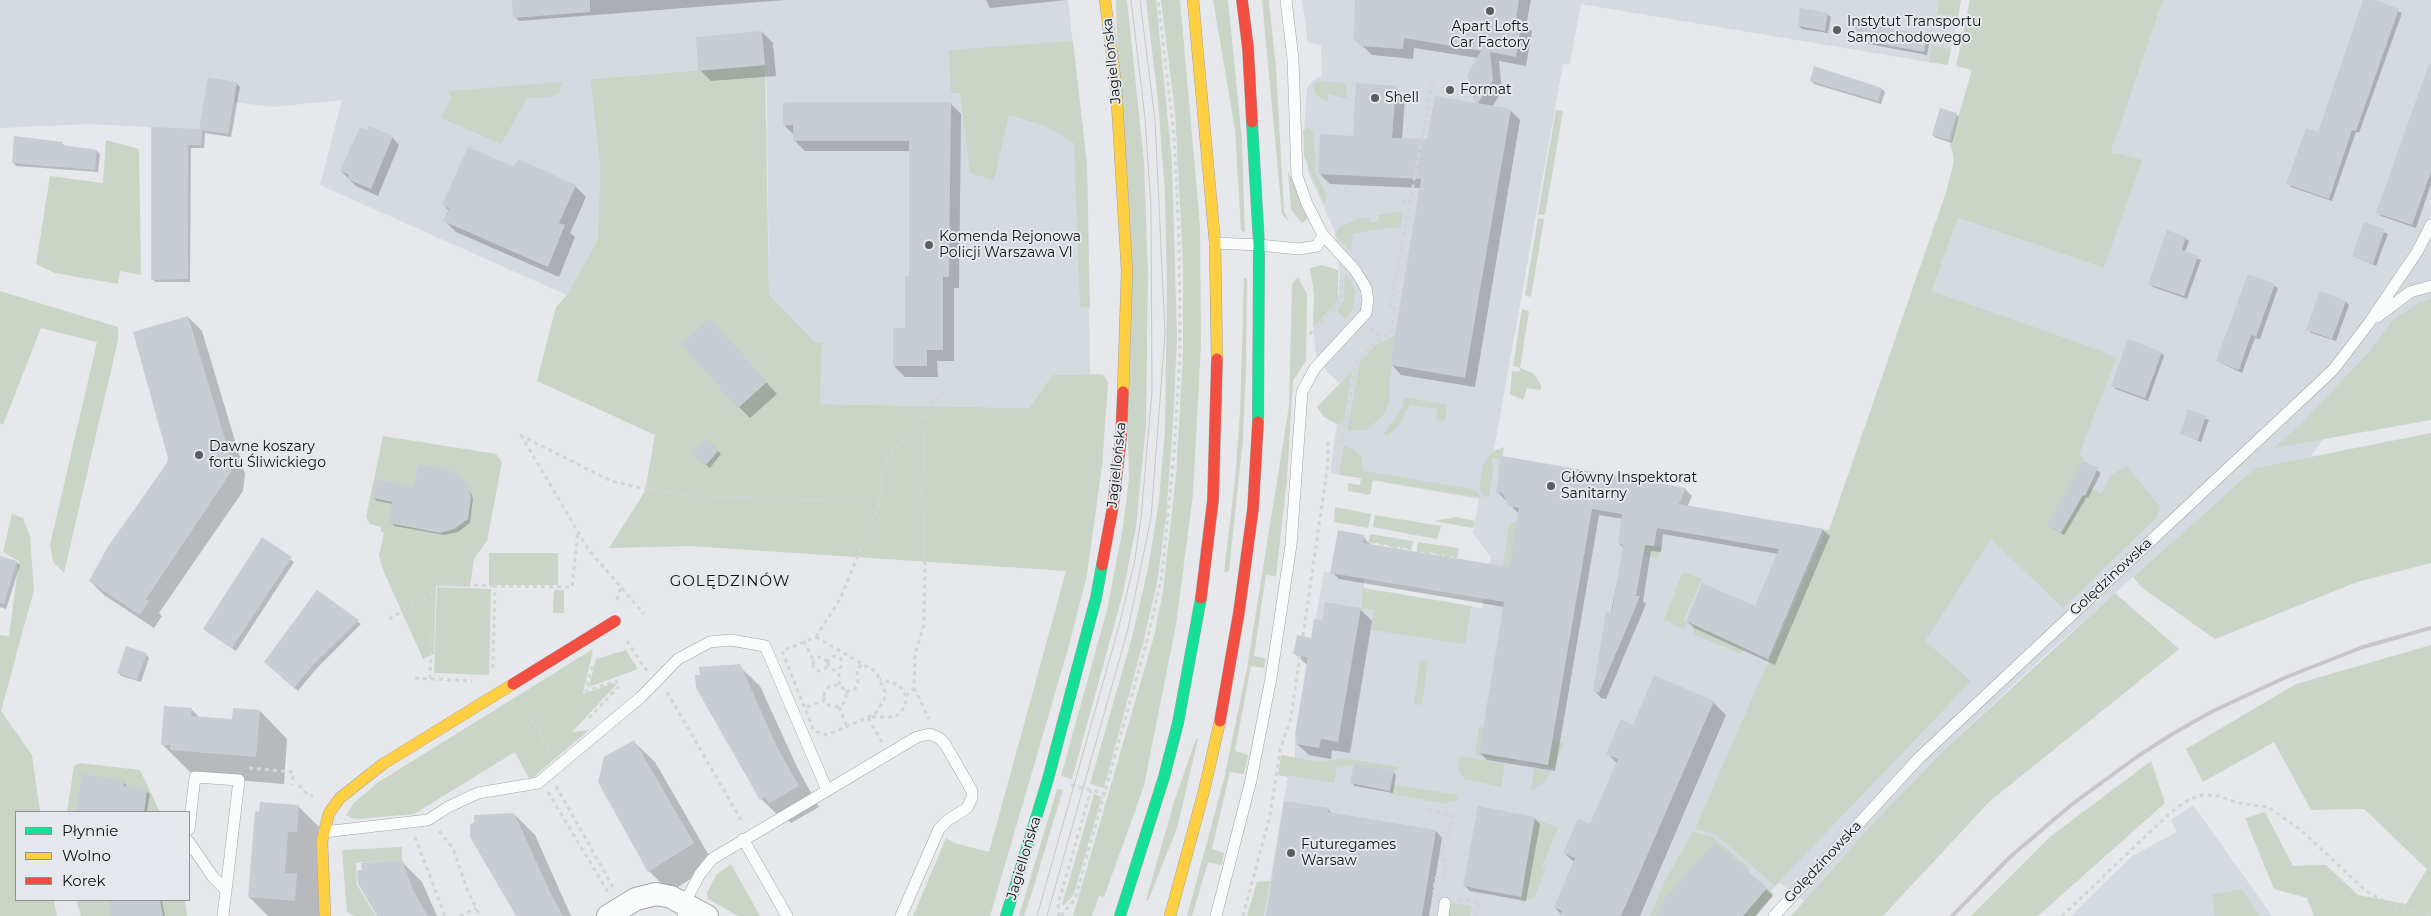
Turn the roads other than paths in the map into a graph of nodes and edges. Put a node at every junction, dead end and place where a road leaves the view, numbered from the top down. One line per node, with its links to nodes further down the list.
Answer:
1 (1105, 0): 26 (main road, Jagiellońska)
2 (1193, 0): 7 (main road)
3 (1242, 0): 8 (main road)
4 (1286, 0): 6 (lane)
5 (2431, 225): 10 (lane, Golędzinowska)
6 (1323, 235): 8 (lane); 29 (lane)
7 (1215, 243): 8 (lane); 27 (main road)
8 (1260, 245): 28 (main road)
9 (2431, 286): 10 (lane)
10 (2369, 323): 31 (lane, Golędzinowska)
11 (614, 622): 14 (main road)
12 (827, 790): 14 (lane); 15 (lane); 25 (lane)
13 (190, 820): 17 (lane)
14 (323, 832): 22 (main road)
15 (743, 839): 20 (lane); 24 (lane)
16 (190, 843): 17 (lane)
17 (226, 890): 21 (lane)
18 (1448, 900): 30 (lane)
19 (610, 906): 20 (street)
20 (684, 910): 23 (street)
21 (223, 916)
22 (325, 916)
23 (707, 916)
24 (787, 916)
25 (901, 916)
26 (1006, 916)
27 (1120, 916)
28 (1170, 916)
29 (1216, 916)
30 (1443, 916)
31 (1774, 916)

